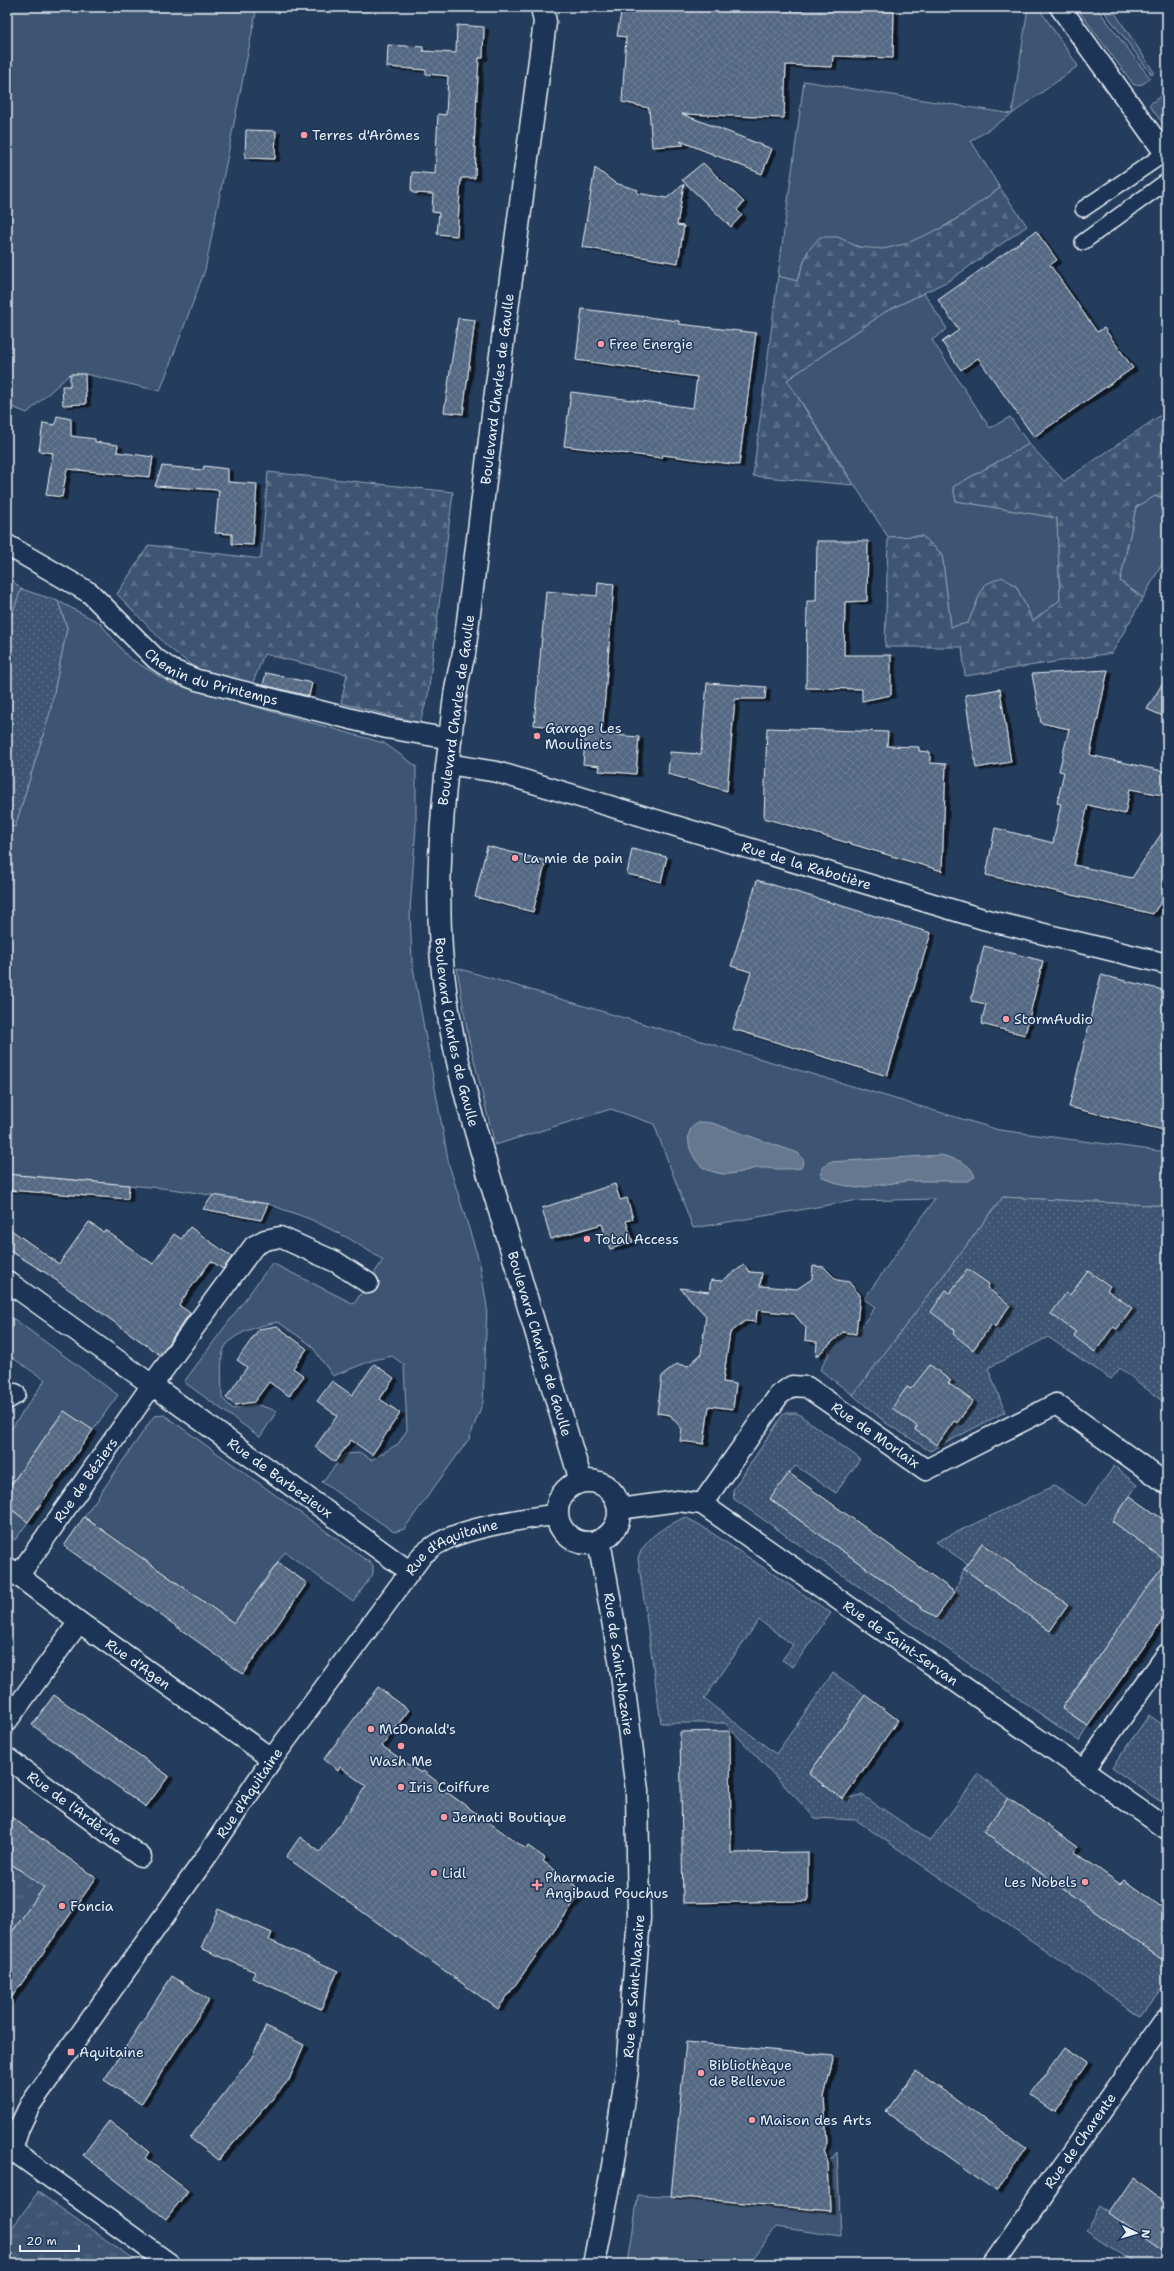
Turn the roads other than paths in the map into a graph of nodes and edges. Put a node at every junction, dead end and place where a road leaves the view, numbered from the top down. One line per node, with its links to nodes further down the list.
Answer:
1 (1060, 7): 3 (street)
2 (547, 12): 8 (main road, Boulevard Charles de Gaulle)
3 (1166, 154): 5 (street)
4 (1167, 181): 6 (street)
5 (1083, 210)
6 (1083, 242)
7 (7, 545): 8 (street, Chemin du Printemps)
8 (450, 739): 9 (main road, Boulevard Charles de Gaulle)
9 (448, 764): 10 (street, Rue de la Rabotière); 14 (main road, Boulevard Charles de Gaulle)
10 (1167, 964)
11 (7, 1281): 13 (street, Rue de Barbezieux)
12 (368, 1283): 13 (street, Rue de Béziers)
13 (152, 1385): 20 (street, Rue de Béziers); 21 (street, Rue de Barbezieux)
14 (580, 1481): 17 (main road); 18 (main road)
15 (1167, 1484): 16 (street, Rue de Morlaix)
16 (702, 1504): 17 (street, Rue de Saint-Servan); 27 (street, Rue de Saint-Servan)
17 (619, 1509): 19 (main road)
18 (557, 1515): 19 (main road); 21 (street, Rue d'Aquitaine)
19 (598, 1541): 33 (main road, Rue de Saint-Nazaire)
20 (13, 1571): 22 (street, Rue d'Agen)
21 (409, 1571): 26 (street, Rue d'Aquitaine)
22 (79, 1622): 24 (street); 26 (street, Rue d'Agen)
23 (1167, 1654): 27 (street)
24 (7, 1721)
25 (7, 1758): 29 (street, Rue de l'Ardèche)
26 (272, 1759): 31 (street, Rue d'Aquitaine)
27 (1084, 1770): 28 (street, Rue de Saint-Servan)
28 (1167, 1829)
29 (141, 1857)
30 (1167, 2017): 34 (street, Rue de Charente)
31 (9, 2152): 32 (street)
32 (170, 2264)
33 (594, 2264)
34 (993, 2264)

